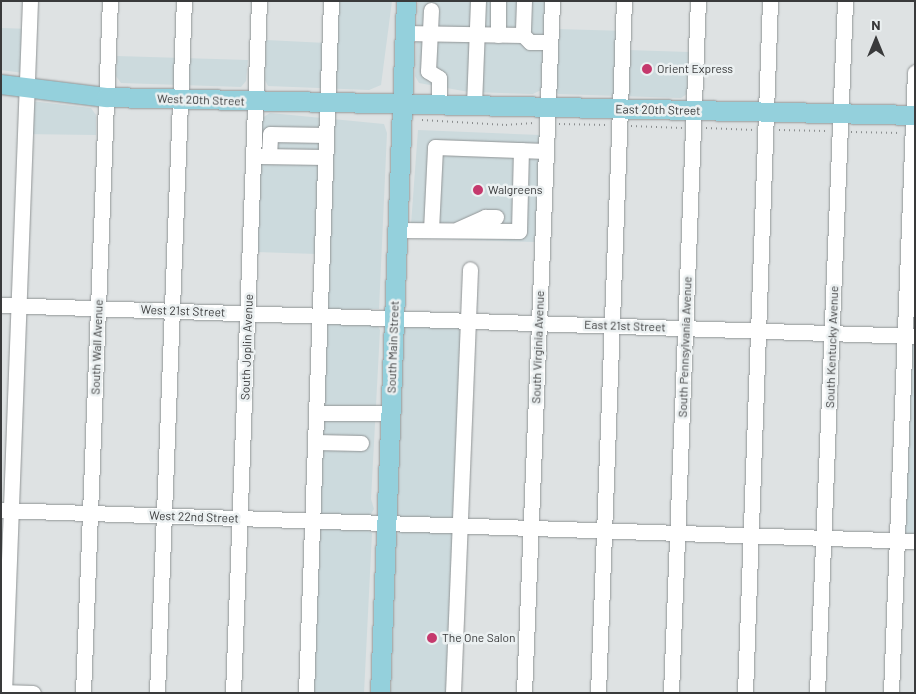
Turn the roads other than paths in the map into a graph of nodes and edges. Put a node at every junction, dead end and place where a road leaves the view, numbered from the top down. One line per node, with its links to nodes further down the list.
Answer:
1 (30, 1): 26 (street)
2 (110, 1): 27 (street, South Wall Avenue)
3 (184, 1): 28 (street)
4 (259, 1): 29 (street, South Joplin Avenue)
5 (331, 1): 30 (street)
6 (406, 1): 16 (main road, South Main Street)
7 (478, 1): 18 (street)
8 (498, 1): 19 (street)
9 (524, 1): 20 (street)
10 (552, 1): 21 (street, South Virginia Avenue)
11 (624, 1): 34 (street)
12 (698, 1): 35 (street, South Pennsylvania Avenue)
13 (770, 1): 36 (street)
14 (845, 1): 37 (street, South Kentucky Avenue)
15 (431, 10): 17 (street)
16 (404, 33): 17 (street); 22 (main road, South Main Street)
17 (430, 34): 18 (street); 23 (street)
18 (476, 35): 19 (street); 33 (street)
19 (498, 35): 20 (street)
20 (523, 35): 21 (street)
21 (550, 42): 38 (street, South Virginia Avenue)
22 (404, 56): 23 (street); 31 (main road, South Main Street)
23 (429, 57): 32 (street)
24 (915, 72): 39 (street)
25 (1, 84): 26 (main road, West 20th Street)
26 (27, 87): 27 (main road, West 20th Street); 52 (street)
27 (106, 97): 28 (main road, West 20th Street); 53 (street, South Wall Avenue)
28 (181, 99): 29 (main road, West 20th Street); 54 (street)
29 (256, 102): 30 (main road, West 20th Street); 43 (street, South Joplin Avenue)
30 (327, 102): 31 (main road, West 20th Street); 40 (street)
31 (402, 104): 32 (main road, East 20th Street); 47 (main road, South Main Street)
32 (439, 104): 33 (main road, East 20th Street)
33 (474, 105): 38 (main road, East 20th Street)
34 (620, 109): 35 (main road, East 20th Street); 38 (main road, East 20th Street); 60 (street)
35 (694, 110): 36 (main road, East 20th Street); 61 (street, South Pennsylvania Avenue)
36 (766, 112): 37 (main road, East 20th Street); 62 (street)
37 (840, 114): 39 (main road, East 20th Street); 63 (street, South Kentucky Avenue)
38 (543, 115): 42 (street, South Virginia Avenue)
39 (914, 115): 64 (street)
40 (326, 135): 43 (street); 44 (street)
41 (521, 150): 42 (street); 45 (street); 48 (street)
42 (546, 151): 46 (street, South Virginia Avenue)
43 (262, 156): 44 (street); 55 (street, South Joplin Avenue)
44 (325, 158): 56 (street)
45 (508, 217): 46 (street); 49 (street); 49 (street)
46 (543, 218): 59 (street, South Virginia Avenue)
47 (398, 230): 48 (street); 57 (main road, South Main Street)
48 (431, 230): 49 (street)
49 (454, 230)
50 (470, 269): 58 (street)
51 (1, 305): 52 (street, West 21st Street)
52 (20, 305): 53 (street, West 21st Street); 69 (street)
53 (98, 308): 54 (street, West 21st Street); 70 (street, South Wall Avenue)
54 (172, 311): 55 (street, West 21st Street); 71 (street)
55 (248, 313): 56 (street, West 21st Street); 72 (street, South Joplin Avenue)
56 (320, 316): 57 (street, West 21st Street); 65 (street)
57 (394, 318): 58 (street, East 21st Street); 66 (main road, South Main Street)
58 (467, 320): 59 (street, East 21st Street); 75 (street)
59 (540, 323): 60 (street, East 21st Street); 76 (street, South Virginia Avenue)
60 (611, 326): 61 (street, East 21st Street); 77 (street)
61 (685, 328): 62 (street, East 21st Street); 78 (street, South Pennsylvania Avenue)
62 (758, 331): 63 (street, East 21st Street); 79 (street)
63 (833, 334): 64 (street, East 21st Street); 80 (street, South Kentucky Avenue)
64 (910, 336): 81 (street)
65 (316, 413): 66 (street); 67 (street)
66 (391, 413): 74 (main road, South Main Street)
67 (315, 442): 68 (street); 73 (street)
68 (361, 443)
69 (6, 511): 70 (street, West 22nd Street); 83 (street)
70 (90, 514): 71 (street, West 22nd Street); 85 (street, South Wall Avenue)
71 (165, 516): 72 (street, West 22nd Street); 86 (street)
72 (240, 519): 73 (street, West 22nd Street); 87 (street, South Joplin Avenue)
73 (312, 521): 74 (street, West 22nd Street); 88 (street)
74 (386, 523): 75 (street, West 22nd Street); 89 (main road, South Main Street)
75 (459, 525): 76 (street, West 22nd Street); 90 (street)
76 (531, 528): 77 (street, West 22nd Street); 91 (street, South Virginia Avenue)
77 (604, 530): 78 (street, West 22nd Street); 92 (street)
78 (678, 533): 79 (street, West 22nd Street); 93 (street, South Pennsylvania Avenue)
79 (751, 535): 80 (street, West 22nd Street); 94 (street)
80 (823, 538): 81 (street, West 22nd Street); 95 (street, South Kentucky Avenue)
81 (897, 540): 82 (street, West 22nd Street); 96 (street)
82 (915, 541)
83 (3, 692): 84 (street)
84 (33, 693)
85 (83, 693)
86 (157, 693)
87 (233, 693)
88 (306, 693)
89 (380, 693)
90 (453, 693)
91 (524, 693)
92 (598, 693)
93 (671, 693)
94 (745, 693)
95 (817, 693)
96 (891, 693)

